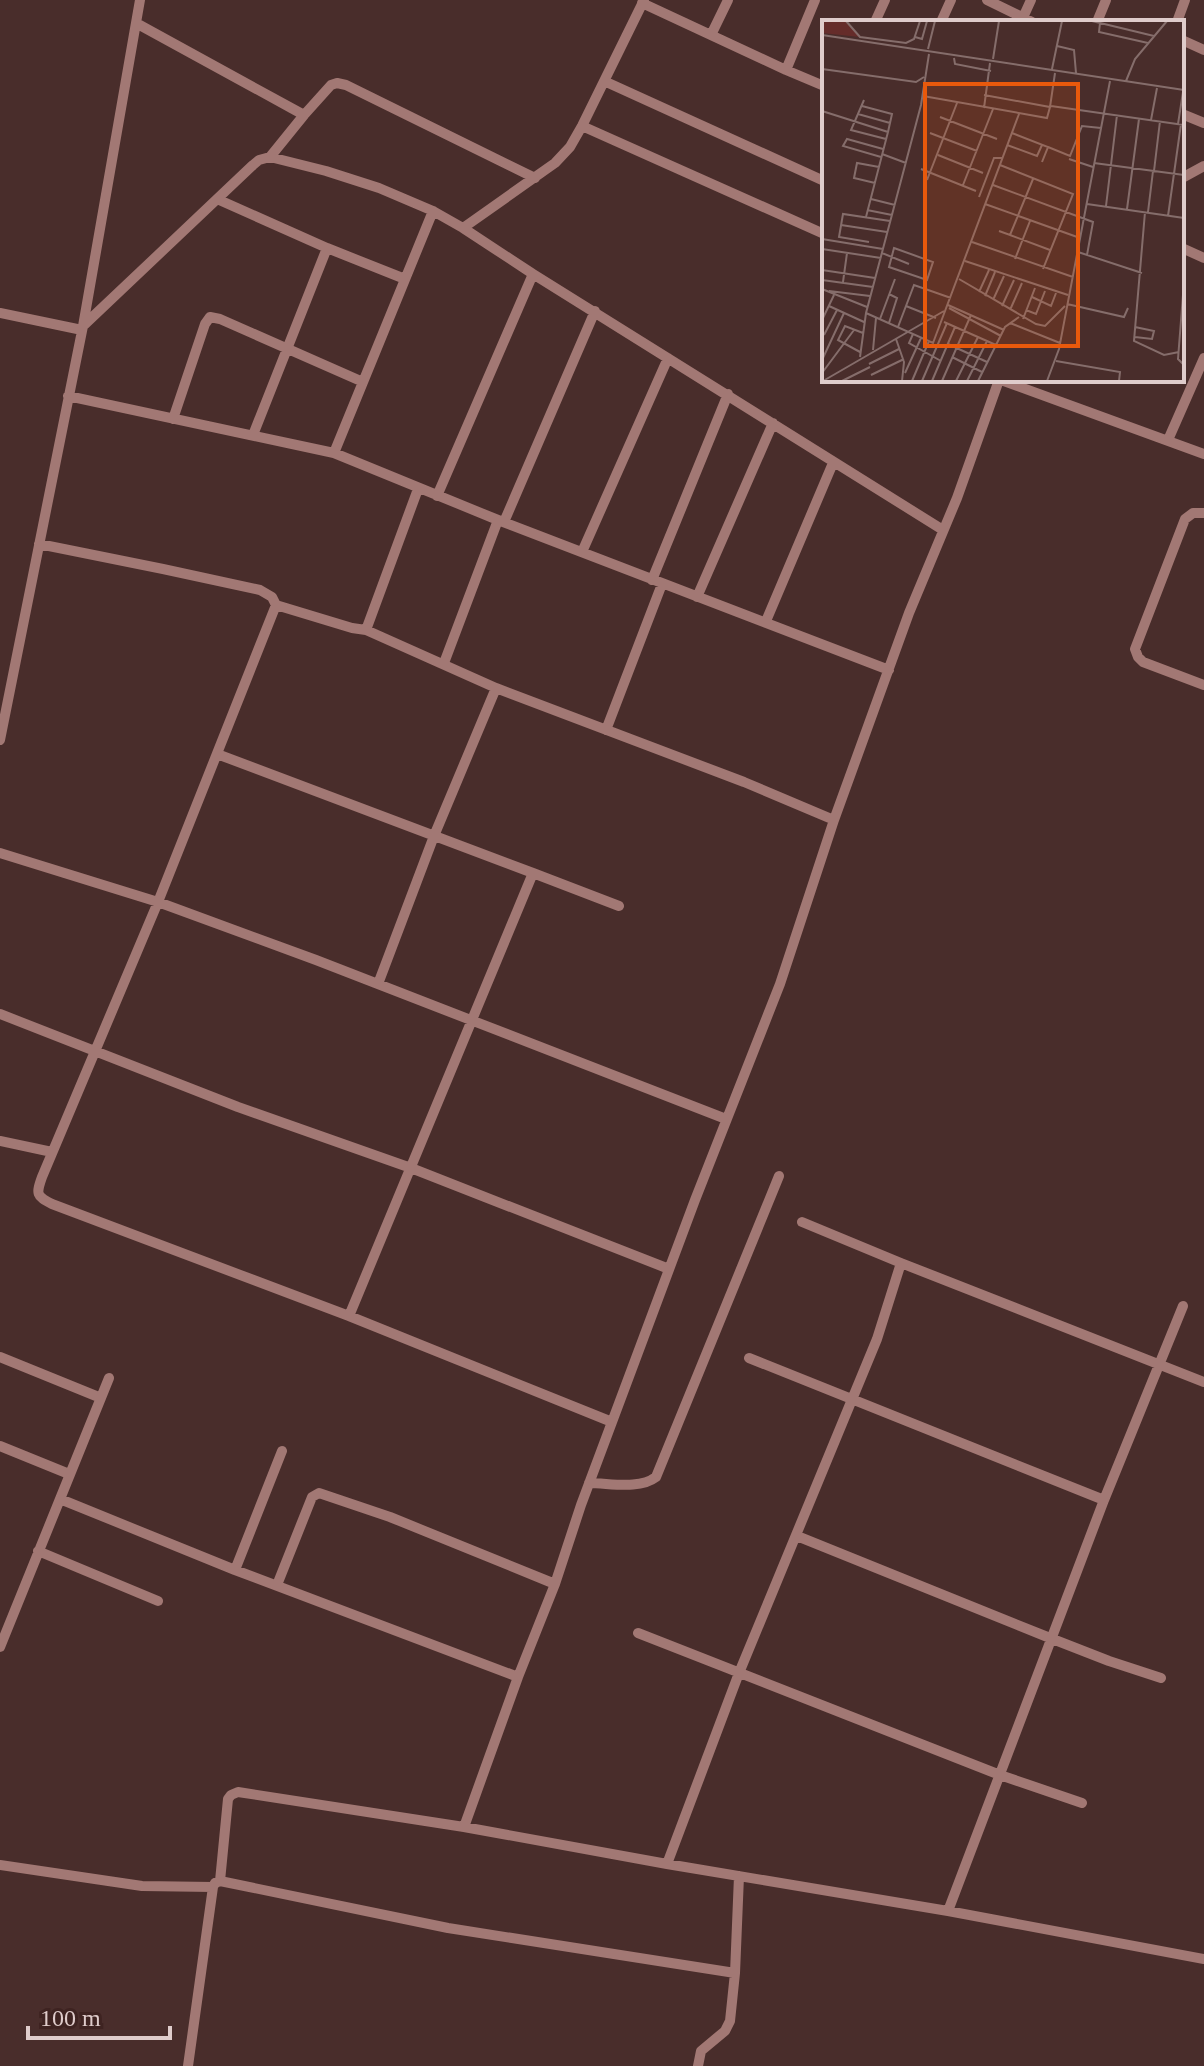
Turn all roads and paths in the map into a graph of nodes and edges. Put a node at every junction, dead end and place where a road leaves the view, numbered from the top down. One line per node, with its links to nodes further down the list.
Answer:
1 (140, 0): 17 (street)
2 (728, 0): 18 (street)
3 (815, 0): 21 (street)
4 (885, 0): 11 (street)
5 (951, 0): 12 (street)
6 (987, 0): 13 (street)
7 (1031, 0): 14 (street)
8 (1106, 0): 15 (street)
9 (1185, 0): 16 (street)
10 (643, 1): 18 (street); 22 (street)
11 (876, 20)
12 (942, 20)
13 (1023, 20)
14 (1025, 20)
15 (1098, 20)
16 (1178, 20)
17 (136, 23): 24 (street); 44 (street)
18 (711, 35): 21 (street)
19 (1184, 41): 20 (street)
20 (1204, 50)
21 (786, 70): 23 (street)
22 (604, 81): 27 (street); 32 (street)
23 (822, 85)
24 (304, 115): 28 (street); 31 (street)
25 (1184, 115): 26 (street)
26 (1204, 123)
27 (582, 126): 31 (street); 36 (street)
28 (270, 157): 33 (street); 34 (street)
29 (1204, 166): 30 (street)
30 (1184, 177)
31 (535, 178): 35 (street)
32 (822, 180)
33 (217, 199): 37 (street); 44 (street)
34 (433, 211): 35 (street); 41 (street)
35 (463, 228): 40 (street)
36 (822, 233)
37 (327, 248): 41 (street); 45 (street)
38 (1184, 249): 39 (street)
39 (1204, 258)
40 (533, 274): 42 (street); 61 (street)
41 (405, 279): 48 (street)
42 (595, 311): 46 (street); 63 (street)
43 (0, 313): 44 (street)
44 (82, 328): 52 (street)
45 (287, 350): 48 (street); 53 (street); 55 (street)
46 (668, 358): 51 (street); 66 (street)
47 (1204, 358): 56 (street)
48 (363, 382): 57 (street)
49 (999, 382): 64 (street)
50 (1006, 382): 56 (street)
51 (728, 394): 54 (street); 67 (street)
52 (68, 396): 53 (street); 65 (street)
53 (173, 419): 55 (street)
54 (773, 423): 59 (street); 68 (street)
55 (253, 435): 57 (street)
56 (1168, 440): 58 (street)
57 (334, 453): 60 (street)
58 (1204, 454)
59 (833, 463): 64 (street); 70 (street)
60 (418, 489): 61 (street); 71 (street)
61 (437, 496): 63 (street)
62 (1204, 513): 74 (street)
63 (501, 521): 66 (street); 72 (street)
64 (943, 530): 73 (street)
65 (39, 544): 69 (street); 77 (street)
66 (582, 552): 67 (street)
67 (657, 582): 68 (street); 76 (street)
68 (697, 597): 70 (street)
69 (276, 605): 71 (street); 78 (street)
70 (766, 621): 73 (street)
71 (366, 630): 72 (street)
72 (444, 663): 75 (street)
73 (889, 670): 79 (street)
74 (1204, 685)
75 (496, 688): 76 (street); 80 (street)
76 (606, 730): 79 (street)
77 (0, 740)
78 (217, 754): 80 (street); 83 (street)
79 (834, 820): 89 (street)
80 (434, 836): 82 (street); 85 (street)
81 (0, 853): 83 (street)
82 (533, 873): 84 (street); 87 (street)
83 (158, 902): 85 (street); 88 (street)
84 (619, 906)
85 (378, 984): 87 (street)
86 (0, 1014): 88 (street)
87 (472, 1021): 89 (street); 92 (street)
88 (94, 1051): 91 (street); 92 (street)
89 (726, 1119): 96 (street)
90 (0, 1141): 91 (street)
91 (52, 1152): 98 (street)
92 (411, 1168): 96 (street); 98 (street)
93 (779, 1176): 110 (street)
94 (802, 1222): 95 (street)
95 (901, 1263): 101 (street); 105 (street)
96 (669, 1269): 106 (street)
97 (1183, 1306): 101 (street)
98 (349, 1316): 106 (street)
99 (0, 1357): 104 (street)
100 (749, 1358): 105 (street)
101 (1159, 1364): 103 (street); 112 (street)
102 (109, 1378): 104 (street)
103 (1204, 1382)
104 (101, 1398): 109 (street)
105 (851, 1400): 112 (street); 113 (street)
106 (612, 1422): 110 (street)
107 (0, 1446): 109 (street)
108 (282, 1451): 115 (street)
109 (69, 1474): 111 (street)
110 (589, 1483): 116 (street)
111 (60, 1499): 114 (street); 115 (street)
112 (1104, 1500): 120 (street)
113 (797, 1536): 120 (street); 122 (street)
114 (38, 1551): 118 (street); 121 (street)
115 (235, 1570): 117 (street)
116 (555, 1584): 117 (street); 123 (street)
117 (277, 1585): 123 (street)
118 (158, 1601)
119 (638, 1633): 122 (street)
120 (1050, 1638): 124 (street); 125 (street)
121 (0, 1647)
122 (739, 1673): 125 (street); 128 (street)
123 (518, 1677): 127 (street)
124 (1161, 1678)
125 (1000, 1775): 126 (street); 132 (street)
126 (1082, 1803)
127 (464, 1827): 128 (street); 131 (street)
128 (667, 1864): 130 (street)
129 (0, 1865): 131 (street)
130 (739, 1876): 132 (street); 134 (street)
131 (217, 1884): 134 (street); 135 (street)
132 (948, 1911): 133 (street)
133 (1203, 1958)
134 (735, 1973): 136 (street)
135 (188, 2066)
136 (698, 2066)

